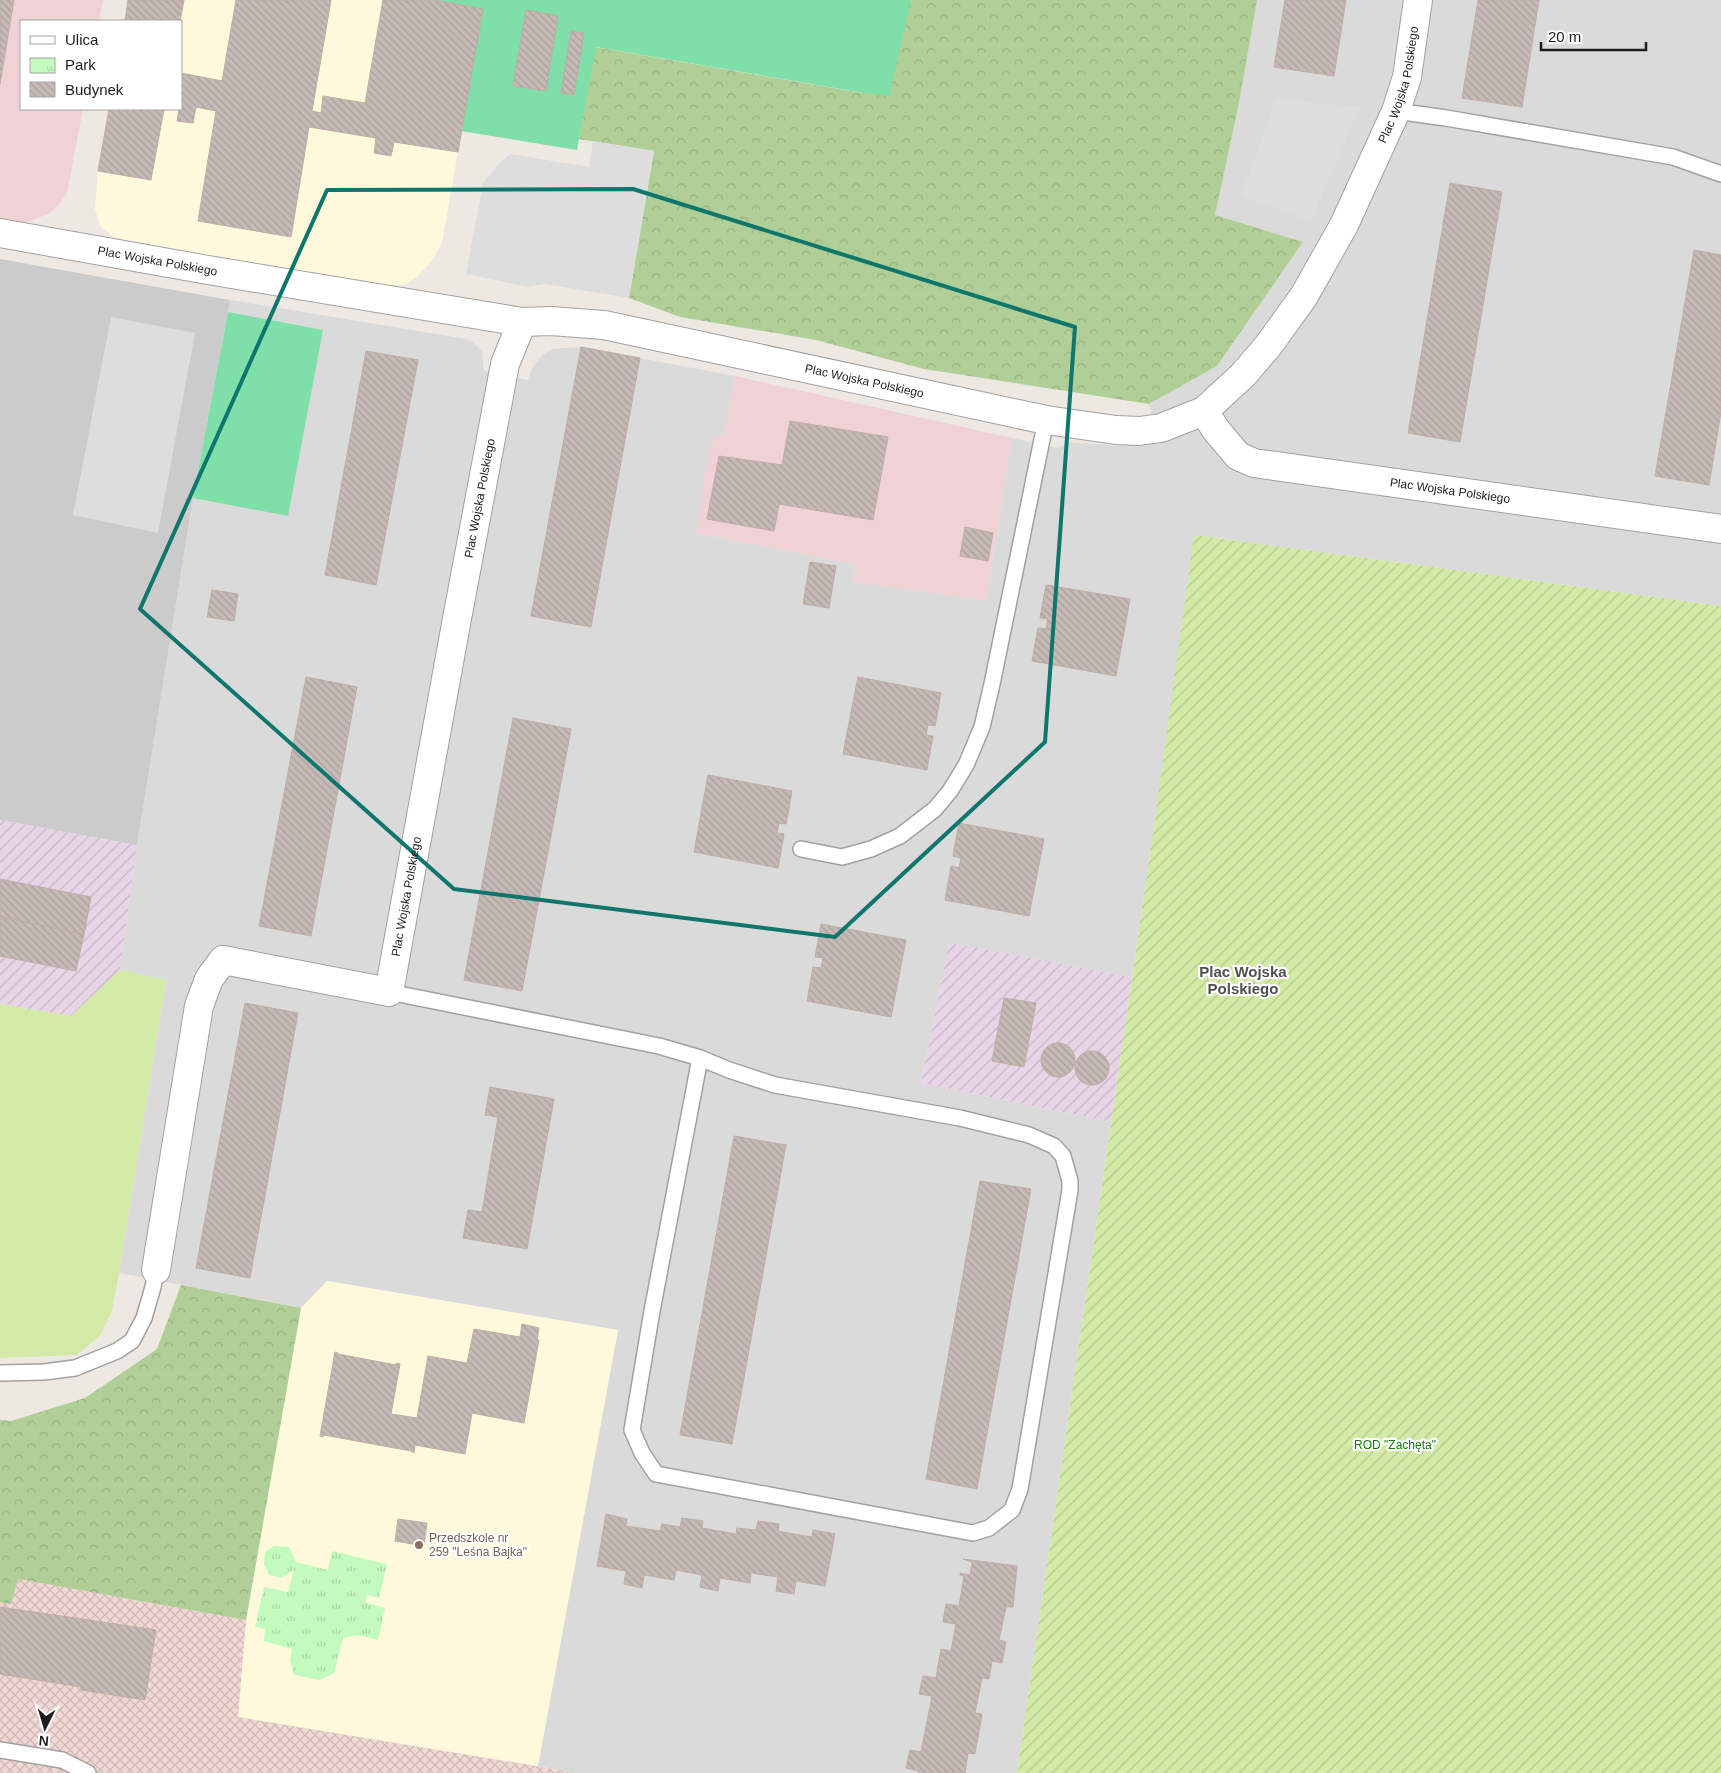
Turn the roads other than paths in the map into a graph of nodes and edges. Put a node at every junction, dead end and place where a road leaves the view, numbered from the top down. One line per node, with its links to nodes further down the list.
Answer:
1 (1418, 0): 2 (street, Plac Wojska Polskiego)
2 (1396, 111): 3 (lane); 6 (street, Plac Wojska Polskiego)
3 (1721, 174)
4 (0, 234): 5 (street, Plac Wojska Polskiego)
5 (522, 322): 7 (street, Plac Wojska Polskiego); 10 (street, Plac Wojska Polskiego)
6 (1204, 411): 7 (street, Plac Wojska Polskiego); 8 (street, Plac Wojska Polskiego)
7 (1046, 420): 9 (lane)
8 (1721, 530)
9 (801, 849)
10 (389, 992): 11 (lane); 12 (street)
11 (700, 1058): 11 (lane)
12 (156, 1270): 13 (lane)
13 (0, 1373)
14 (0, 1750): 15 (lane)
15 (88, 1773)

